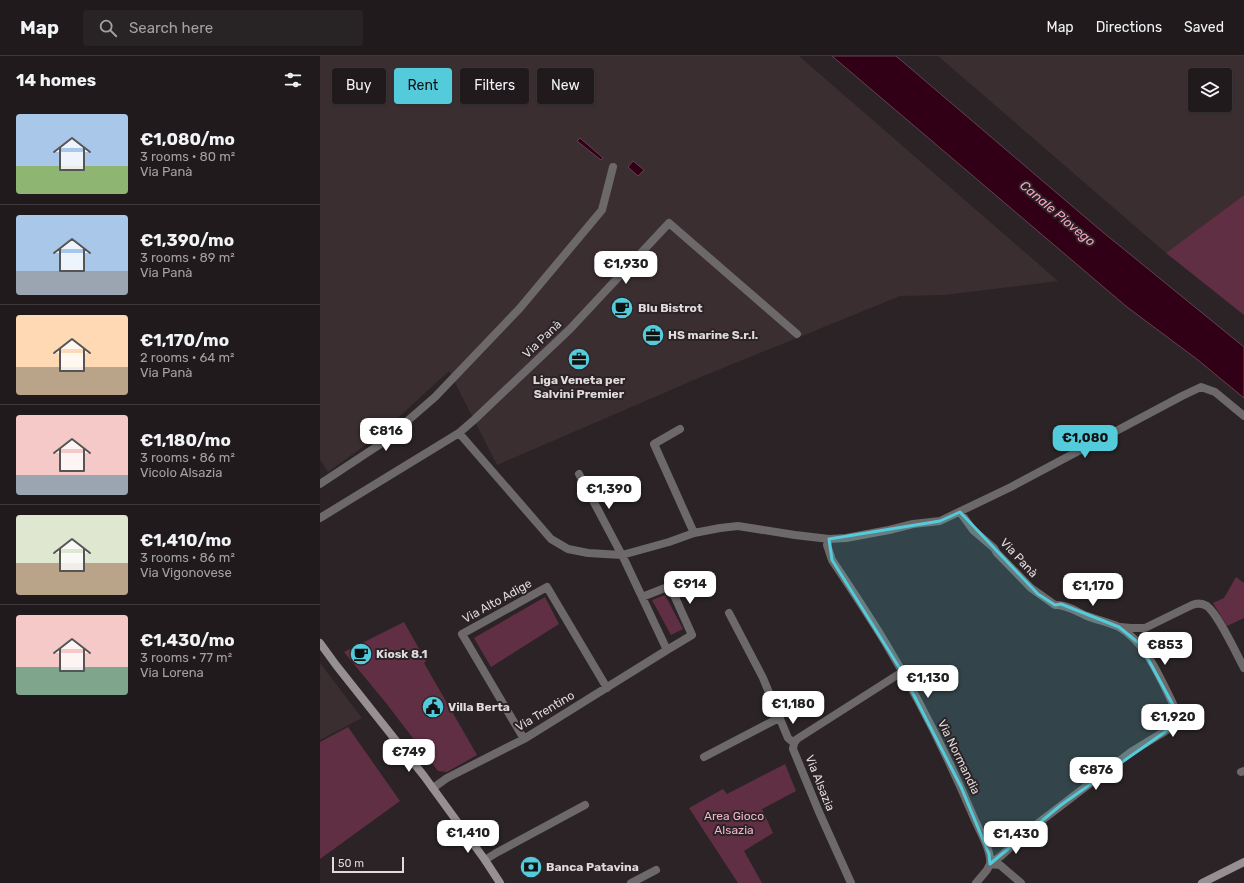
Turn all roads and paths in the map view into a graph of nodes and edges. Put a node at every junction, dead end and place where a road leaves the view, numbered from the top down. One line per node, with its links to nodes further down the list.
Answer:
1 (612, 168): 7 (street)
2 (797, 334): 5 (street, Via Panà)
3 (1244, 416): 8 (street)
4 (680, 429): 10 (street)
5 (458, 433): 9 (street); 12 (street)
6 (579, 474): 12 (street)
7 (320, 484)
8 (960, 512): 11 (street); 15 (street, Via Panà)
9 (320, 518)
10 (694, 533): 11 (street); 12 (street)
11 (829, 539): 19 (street, Via Normandia)
12 (622, 555): 13 (street)
13 (642, 597): 17 (street); 17 (street, Via Trentino)
14 (729, 613): 21 (street)
15 (1119, 627): 18 (street); 29 (street, Via Panà)
16 (320, 643): 25 (main road)
17 (667, 650): 20 (street, Via Trentino)
18 (1244, 668)
19 (902, 672): 23 (street, Via Alsazia); 29 (street, Via Normandia)
20 (607, 688): 22 (street, Via Trentino); 22 (street, Via Alto Adige)
21 (779, 718): 23 (street); 24 (street)
22 (524, 739): 25 (street, Via Trentino)
23 (794, 743): 33 (street, Via Alsazia)
24 (704, 757)
25 (433, 788): 27 (main road)
26 (585, 805): 27 (street)
27 (485, 860): 31 (main road)
28 (1244, 862): 36 (main road)
29 (990, 864): 34 (street); 35 (street)
30 (656, 870): 32 (street)
31 (500, 883)
32 (630, 883)
33 (851, 883)
34 (976, 883)
35 (1022, 883)
36 (1202, 883)

